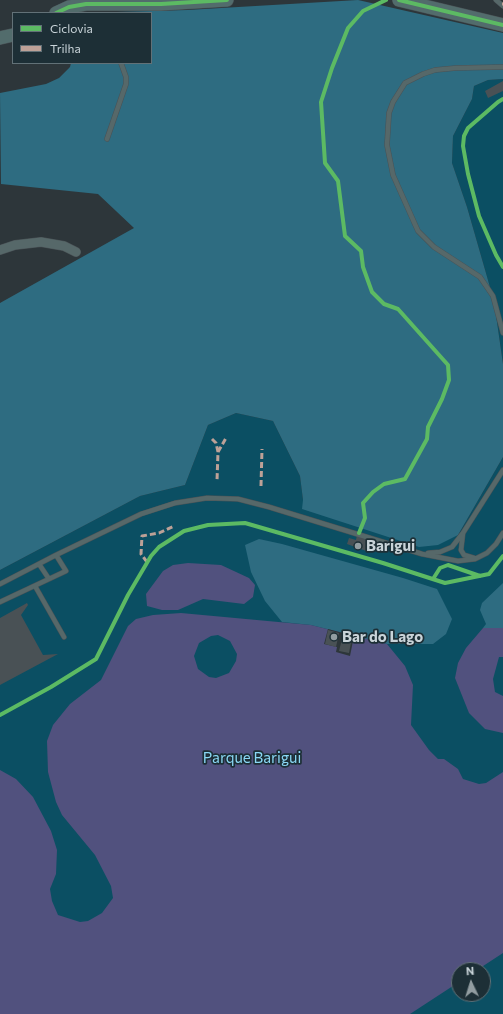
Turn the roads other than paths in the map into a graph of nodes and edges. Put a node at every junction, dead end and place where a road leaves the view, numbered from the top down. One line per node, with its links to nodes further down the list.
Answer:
1 (227, 0): 4 (main road)
2 (399, 0): 9 (main road)
3 (496, 0): 5 (lane)
4 (166, 2): 6 (main road)
5 (503, 6)
6 (69, 7): 7 (main road); 8 (lane)
7 (58, 12)
8 (79, 12)
9 (503, 25)
10 (12, 35): 11 (main road)
11 (0, 38)
12 (121, 64): 14 (lane)
13 (503, 67): 17 (lane)
14 (107, 139)
15 (0, 250): 16 (street)
16 (76, 252)
17 (503, 333)
18 (503, 470): 20 (lane)
19 (503, 533): 23 (lane)
20 (463, 534): 21 (lane); 23 (lane)
21 (422, 554): 22 (lane); 23 (lane)
22 (56, 555): 24 (lane); 25 (lane)
23 (475, 559)
24 (39, 564): 25 (lane); 26 (lane)
25 (49, 579): 27 (lane)
26 (0, 584)
27 (34, 586): 28 (lane); 29 (lane)
28 (0, 602)
29 (64, 637)

